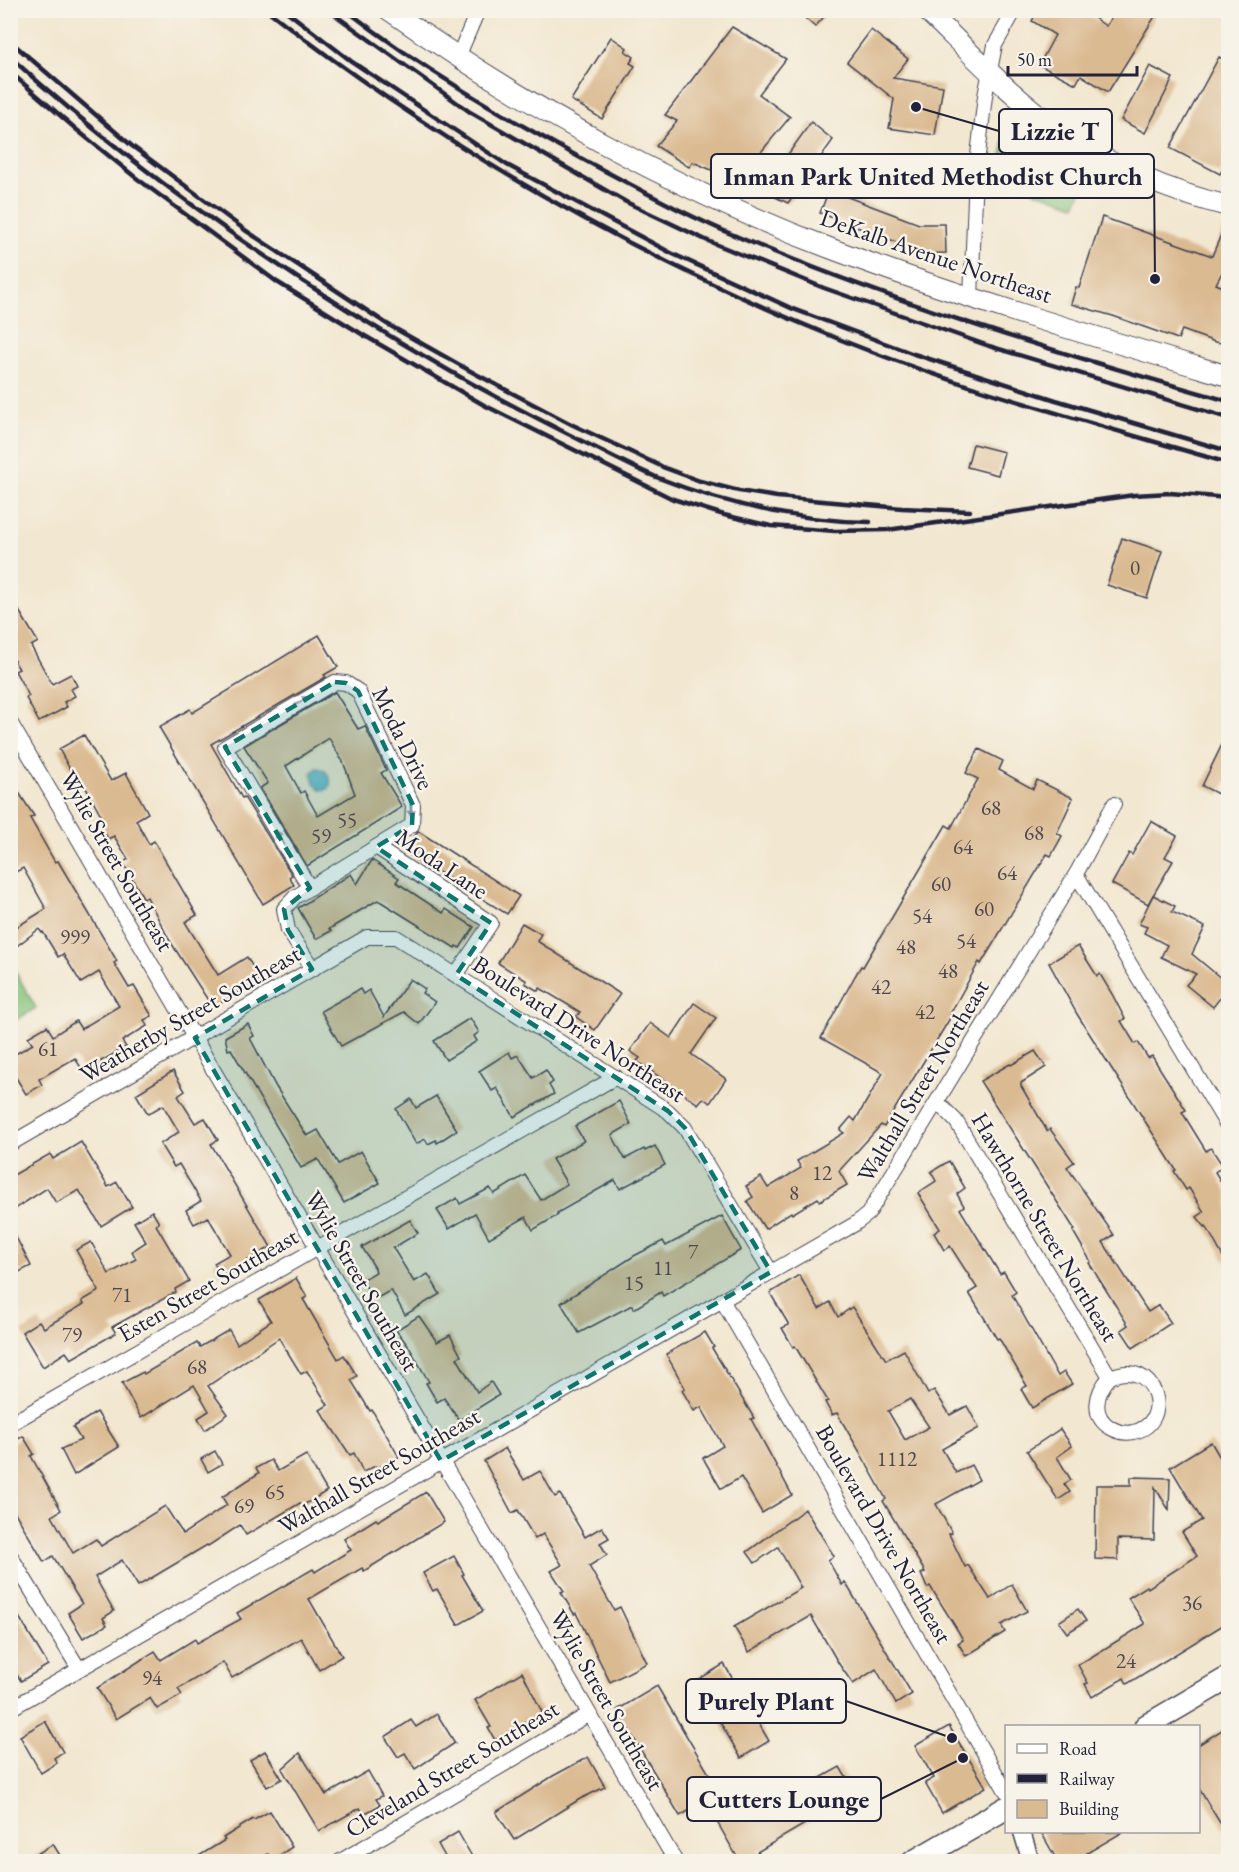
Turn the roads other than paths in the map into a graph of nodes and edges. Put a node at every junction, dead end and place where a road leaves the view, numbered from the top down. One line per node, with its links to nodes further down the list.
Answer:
1 (389, 10): 5 (main road, DeKalb Avenue Northeast)
2 (477, 10): 5 (street)
3 (926, 10): 6 (main road)
4 (1015, 10): 6 (street)
5 (458, 57): 8 (main road, DeKalb Avenue Northeast)
6 (989, 70): 7 (main road); 8 (street)
7 (1228, 206)
8 (971, 298): 9 (main road, DeKalb Avenue Northeast)
9 (1228, 376)
10 (10, 722): 18 (street, Wylie Street Southeast)
11 (1114, 804): 13 (street, Walthall Street Northeast)
12 (376, 847): 14 (street, Moda Lane); 14 (street, Moda Drive, one-way to 12); 17 (street, Moda Lane)
13 (1076, 874): 20 (street, Walthall Street Northeast); 21 (street)
14 (310, 888): 16 (street, Moda Lane)
15 (396, 937): 16 (street, Weatherby Street Southeast); 17 (street, Boulevard Drive Northeast)
16 (312, 969): 18 (street, Weatherby Street Southeast)
17 (456, 975): 19 (street, Boulevard Drive Northeast)
18 (195, 1038): 22 (street, Weatherby Street Southeast); 23 (street, Wylie Street Southeast)
19 (616, 1077): 23 (street, Esten Street Southeast); 24 (street, Boulevard Drive Northeast)
20 (937, 1102): 24 (street, Walthall Street Northeast); 26 (street, Hawthorne Street Northeast)
21 (1228, 1127)
22 (10, 1144)
23 (317, 1248): 27 (street, Esten Street Southeast); 28 (street, Wylie Street Southeast)
24 (771, 1272): 25 (street, Walthall Street Southeast)
25 (722, 1300): 28 (street, Walthall Street Southeast); 35 (street, Boulevard Drive Northeast)
26 (1110, 1377): 26 (street, Hawthorne Street Northeast)
27 (10, 1424)
28 (441, 1461): 30 (street, Walthall Street Southeast); 33 (street, Wylie Street Southeast)
29 (10, 1556): 30 (street)
30 (79, 1670): 32 (street, Walthall Street Southeast)
31 (1228, 1678): 34 (highway)
32 (10, 1709)
33 (589, 1714): 38 (street, Cleveland Street Southeast); 39 (street, Wylie Street Southeast)
34 (1148, 1725)
35 (1005, 1789)
36 (1005, 1809): 40 (highway)
37 (1022, 1833): 41 (street)
38 (339, 1862)
39 (676, 1862)
40 (912, 1862)
41 (1031, 1862)

